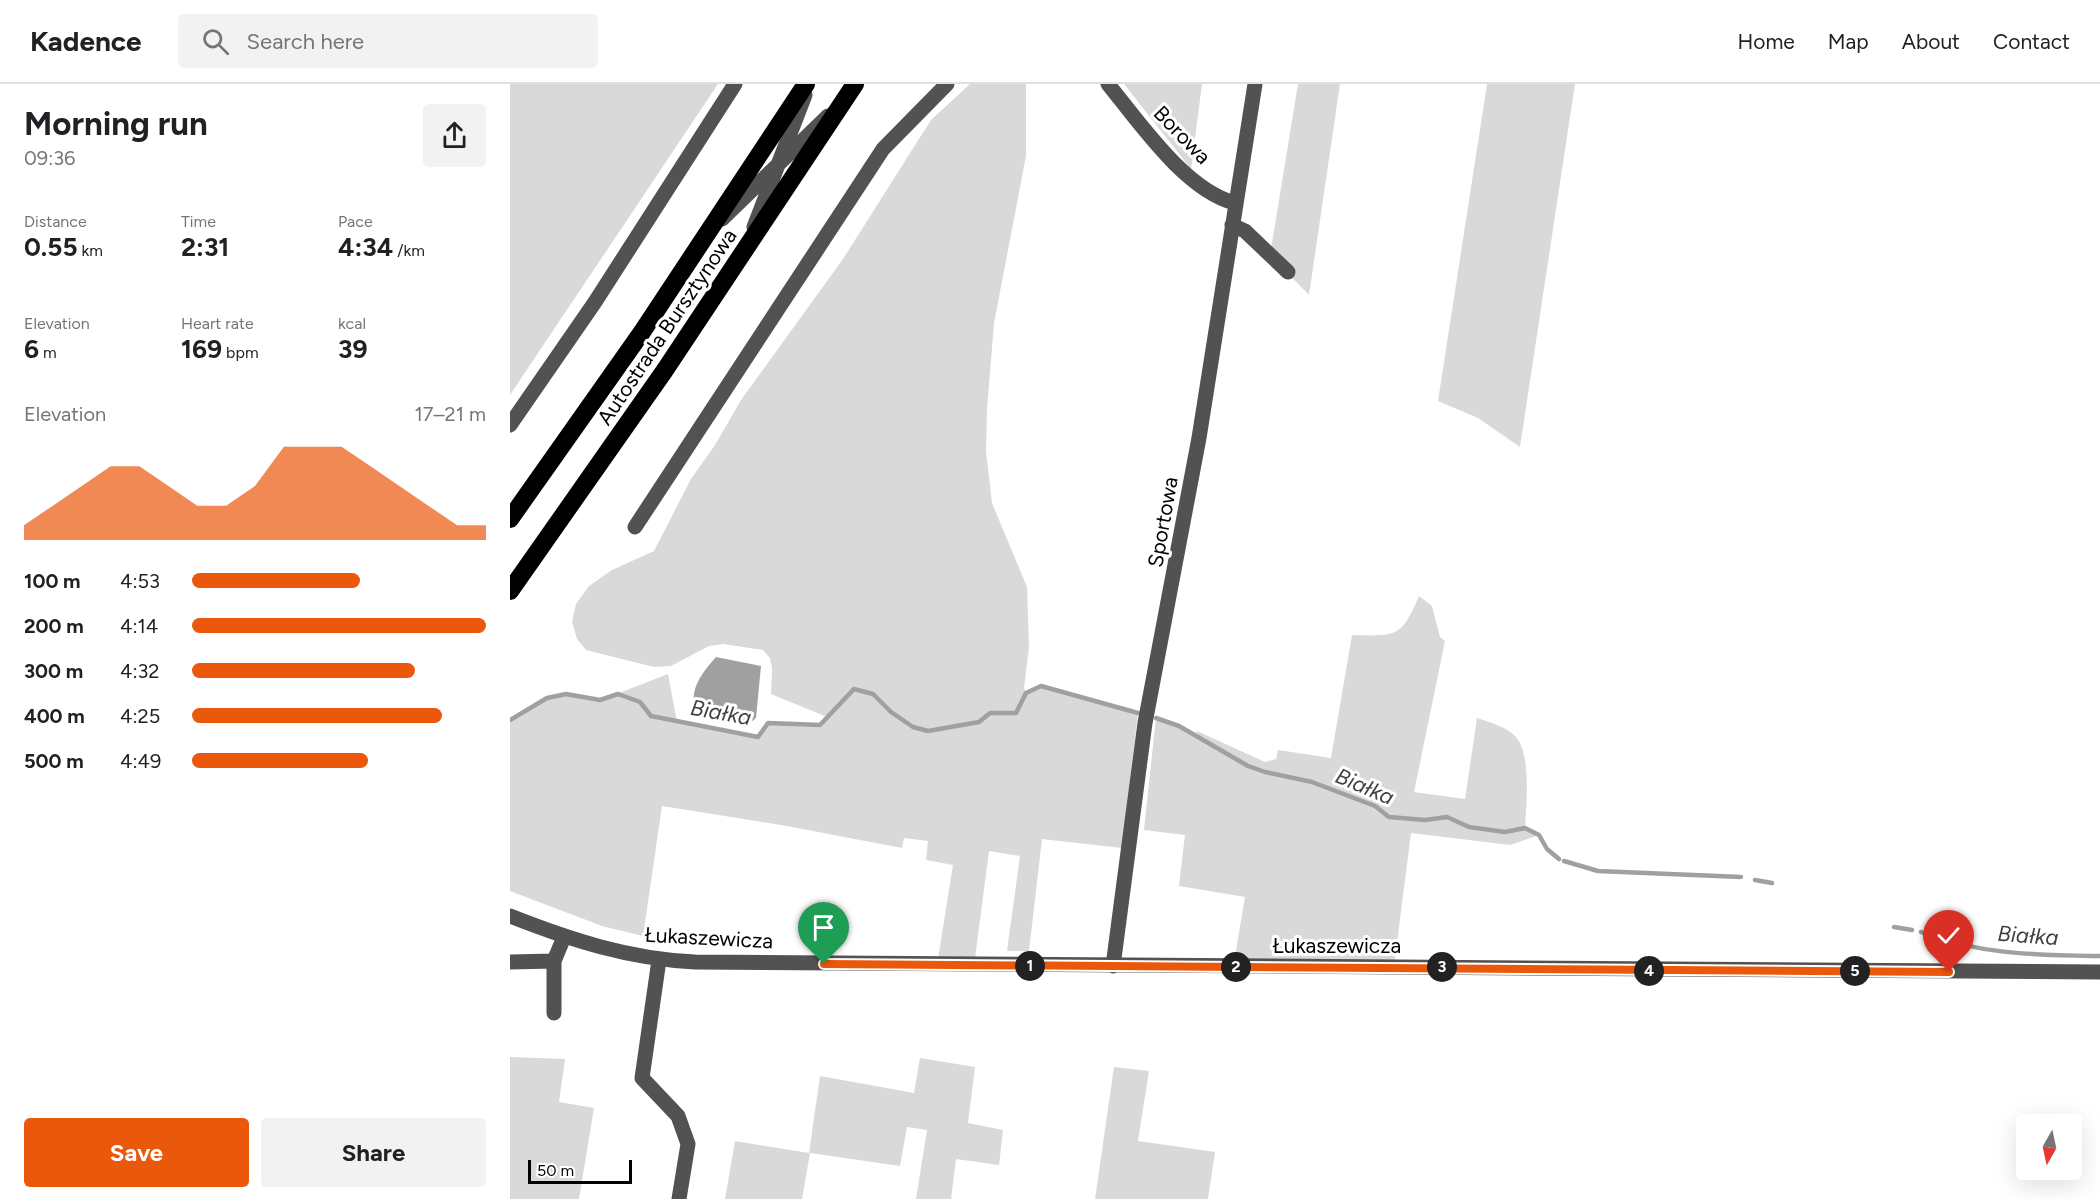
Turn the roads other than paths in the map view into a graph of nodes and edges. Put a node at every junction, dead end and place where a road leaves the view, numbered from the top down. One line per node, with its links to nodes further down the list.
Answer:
1 (735, 84): 13 (street)
2 (808, 84): 7 (street); 10 (highway, Autostrada Bursztynowa)
3 (947, 84): 15 (street)
4 (1108, 84): 8 (street, Borowa)
5 (1255, 84): 8 (street, Sportowa)
6 (851, 91): 7 (street); 11 (highway, Autostrada Bursztynowa)
7 (778, 165): 10 (street); 11 (street)
8 (1235, 203): 9 (street, Sportowa)
9 (1232, 225): 12 (street); 22 (street, Sportowa)
10 (709, 231): 14 (highway, Autostrada Bursztynowa)
11 (744, 255): 16 (highway, Autostrada Bursztynowa)
12 (1288, 272)
13 (510, 425)
14 (510, 519)
15 (635, 526)
16 (510, 591)
17 (510, 916): 18 (street, Łukaszewicza)
18 (564, 937): 19 (street, Łukaszewicza); 21 (street)
19 (659, 960): 22 (street, Łukaszewicza); 25 (street)
20 (510, 962): 21 (street)
21 (554, 962): 24 (street)
22 (1113, 966): 23 (street, Łukaszewicza)
23 (2100, 972)
24 (554, 1013)
25 (680, 1199)

